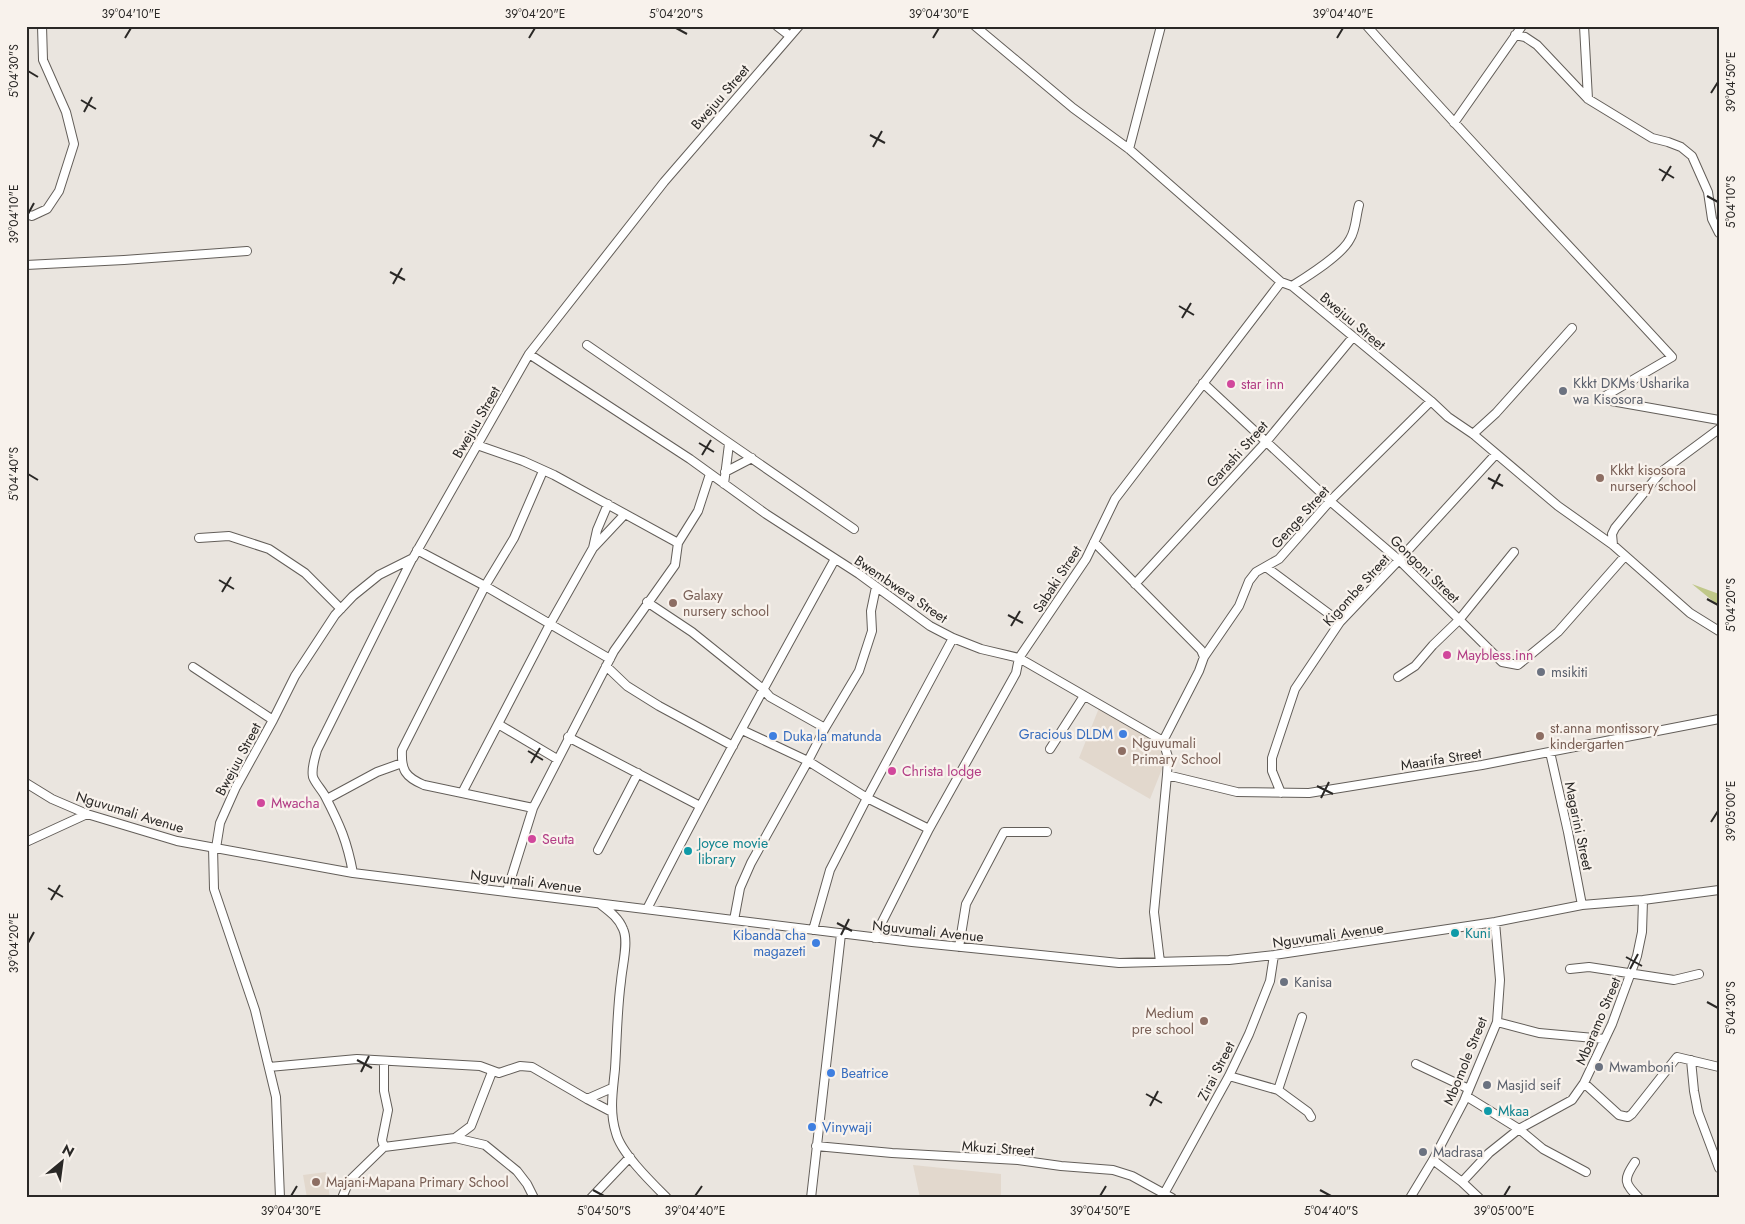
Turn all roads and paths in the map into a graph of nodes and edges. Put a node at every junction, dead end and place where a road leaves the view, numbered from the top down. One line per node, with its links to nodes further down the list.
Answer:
1 (42, 26): 15 (street)
2 (777, 26): 9 (street)
3 (799, 26): 9 (street, Bwejuu Street)
4 (975, 26): 13 (street, Bwejuu Street)
5 (1161, 26): 13 (street)
6 (1367, 26): 12 (street)
7 (1522, 26): 10 (street)
8 (1584, 26): 11 (street)
9 (790, 36): 24 (street, Bwejuu Street)
10 (1515, 36): 11 (street); 12 (street)
11 (1588, 98): 16 (street)
12 (1454, 123): 27 (street)
13 (1129, 149): 19 (street, Bwejuu Street)
14 (1359, 205): 20 (street)
15 (26, 214)
16 (1719, 232)
17 (247, 251): 18 (street)
18 (26, 265)
19 (1282, 282): 20 (street, Bwejuu Street); 25 (street, Sabaki Street)
20 (1292, 286): 22 (street, Bwejuu Street)
21 (1572, 328): 29 (street)
22 (1353, 338): 26 (street, Bwejuu Street); 30 (street, Garashi Street)
23 (587, 345): 31 (street)
24 (529, 354): 32 (street, Bwejuu Street); 37 (street, Bwembwera Street)
25 (1203, 383): 30 (street, Gongoni Street); 45 (street, Sabaki Street)
26 (1431, 401): 29 (street, Bwejuu Street); 39 (street, Genge Street)
27 (1719, 420)
28 (1719, 429): 46 (street)
29 (1473, 434): 33 (street, Bwejuu Street)
30 (1266, 442): 39 (street, Gongoni Street); 55 (street, Garashi Street)
31 (729, 444): 34 (street); 36 (street)
32 (478, 445): 35 (street); 48 (street, Bwejuu Street)
33 (1496, 454): 46 (street, Bwejuu Street); 53 (street, Kigombe Street)
34 (752, 458): 36 (street); 42 (street)
35 (544, 471): 40 (street); 56 (street)
36 (725, 472): 38 (street)
37 (710, 474): 38 (street, Bwembwera Street); 44 (street)
38 (724, 484): 52 (street, Bwembwera Street)
39 (1330, 501): 53 (street, Gongoni Street); 54 (street, Genge Street)
40 (608, 504): 41 (street); 47 (street)
41 (624, 514): 44 (street); 47 (street)
42 (854, 529)
43 (199, 538): 59 (street)
44 (678, 542): 58 (street)
45 (1094, 542): 55 (street); 66 (street, Sabaki Street)
46 (1613, 545): 50 (street, Bwejuu Street)
47 (593, 548): 62 (street)
48 (417, 550): 51 (street, Bwejuu Street); 56 (street)
49 (1514, 552): 60 (street)
50 (1625, 556): 60 (street, Gongoni Street); 63 (street, Bwejuu Street)
51 (413, 558): 59 (street, Bwejuu Street); 91 (street)
52 (835, 559): 57 (street, Bwembwera Street); 70 (street)
53 (1399, 560): 60 (street, Gongoni Street); 61 (street, Kigombe Street)
54 (1266, 567): 61 (street); 65 (street, Genge Street)
55 (1135, 584): 65 (street)
56 (485, 586): 62 (street); 84 (street)
57 (876, 587): 64 (street, Bwembwera Street); 75 (street)
58 (647, 602): 67 (street); 70 (street)
59 (341, 609): 73 (street, Bwejuu Street)
60 (1460, 620): 69 (street)
61 (1340, 622): 89 (street, Kigombe Street)
62 (550, 624): 67 (street); 74 (street)
63 (1719, 631)
64 (953, 638): 66 (street, Bwembwera Street); 90 (street)
65 (1204, 657): 78 (street, Genge Street)
66 (1019, 658): 71 (street, Bwembwera Street); 95 (street, Sabaki Street)
67 (608, 663): 77 (street); 79 (street)
68 (193, 667): 73 (street)
69 (1398, 677)
70 (763, 689): 75 (street); 76 (street)
71 (1084, 696): 78 (street, Bwembwera Street); 80 (street)
72 (1719, 719): 81 (street, Maarifa Street)
73 (273, 720): 98 (street, Bwejuu Street)
74 (498, 724): 82 (street); 88 (street)
75 (824, 728): 83 (street)
76 (742, 730): 79 (street); 83 (street)
77 (568, 737): 82 (street); 85 (street)
78 (1163, 741): 86 (street)
79 (733, 746): 92 (street)
80 (1050, 749)
81 (1550, 752): 89 (street, Maarifa Street); 105 (street, Magarini Street)
82 (557, 759): 93 (street)
83 (808, 761): 90 (street); 107 (street)
84 (402, 763): 88 (street); 91 (street)
85 (638, 773): 92 (street); 99 (street)
86 (1167, 774): 89 (street, Maarifa Street); 114 (street)
87 (26, 783): 94 (street, Nguvumali Avenue)
88 (462, 793): 93 (street)
89 (1281, 793)
90 (867, 798): 95 (street); 109 (street)
91 (327, 799): 100 (street)
92 (700, 806): 106 (street)
93 (533, 808): 102 (street)
94 (87, 814): 97 (street); 98 (street, Nguvumali Avenue)
95 (929, 829): 111 (street, Sabaki Street)
96 (1047, 832): 112 (street)
97 (26, 842)
98 (215, 848): 100 (street, Nguvumali Avenue); 124 (street, Bwejuu Street)
99 (598, 850)
100 (353, 873): 102 (street, Nguvumali Avenue)
101 (1719, 890): 103 (street, Nguvumali Avenue)
102 (507, 891): 104 (street, Nguvumali Avenue)
103 (1643, 900): 105 (street, Nguvumali Avenue); 116 (street, Mbaramo Street)
104 (598, 902): 106 (street, Nguvumali Avenue); 129 (street)
105 (1582, 905): 108 (street, Nguvumali Avenue)
106 (647, 909): 107 (street, Nguvumali Avenue)
107 (734, 920): 109 (street, Nguvumali Avenue)
108 (1495, 922): 113 (street, Nguvumali Avenue); 119 (street, Mbomole Street)
109 (813, 930): 110 (street, Nguvumali Avenue)
110 (841, 934): 111 (street, Nguvumali Avenue); 137 (street)
111 (874, 938): 112 (street, Nguvumali Avenue)
112 (959, 947): 114 (street, Nguvumali Avenue)
113 (1274, 956): 114 (street, Nguvumali Avenue); 127 (street, Zirai Street)
114 (1160, 962)
115 (1570, 969): 116 (street)
116 (1631, 973): 117 (street); 120 (street, Mbaramo Street)
117 (1699, 974)
118 (1302, 1018): 130 (street)
119 (1497, 1022): 120 (street); 131 (street, Mbomole Street)
120 (1605, 1039): 128 (street, Mbaramo Street)
121 (1691, 1060): 125 (street); 128 (street); 142 (street)
122 (384, 1061): 124 (street); 126 (street); 138 (street)
123 (1416, 1064): 131 (street)
124 (269, 1067): 146 (street, Bwejuu Street)
125 (1719, 1067)
126 (492, 1072): 132 (street); 136 (street)
127 (1229, 1076): 130 (street); 145 (street, Zirai Street)
128 (1584, 1083): 135 (street, Mbaramo Street)
129 (612, 1088): 132 (street); 133 (street)
130 (1278, 1090): 134 (street)
131 (1468, 1093): 135 (street); 140 (street, Mbomole Street)
132 (587, 1100): 133 (street)
133 (612, 1112): 139 (street)
134 (1311, 1117)
135 (1519, 1129): 143 (street); 144 (street, Mbaramo Street)
136 (455, 1138): 138 (street); 148 (street)
137 (816, 1146): 145 (street, Mkuzi Street); 151 (street)
138 (384, 1147): 147 (street)
139 (630, 1157): 149 (street); 150 (street)
140 (1433, 1160): 144 (street); 153 (street, Mbomole Street)
141 (1635, 1162): 155 (street)
142 (1719, 1168)
143 (1586, 1172)
144 (1462, 1182): 154 (street)
145 (1165, 1192): 152 (street, Mkuzi Street)
146 (280, 1198)
147 (342, 1198)
148 (534, 1198)
149 (590, 1198)
150 (667, 1198)
151 (811, 1198)
152 (1172, 1198)
153 (1410, 1198)
154 (1479, 1198)
155 (1639, 1198)

